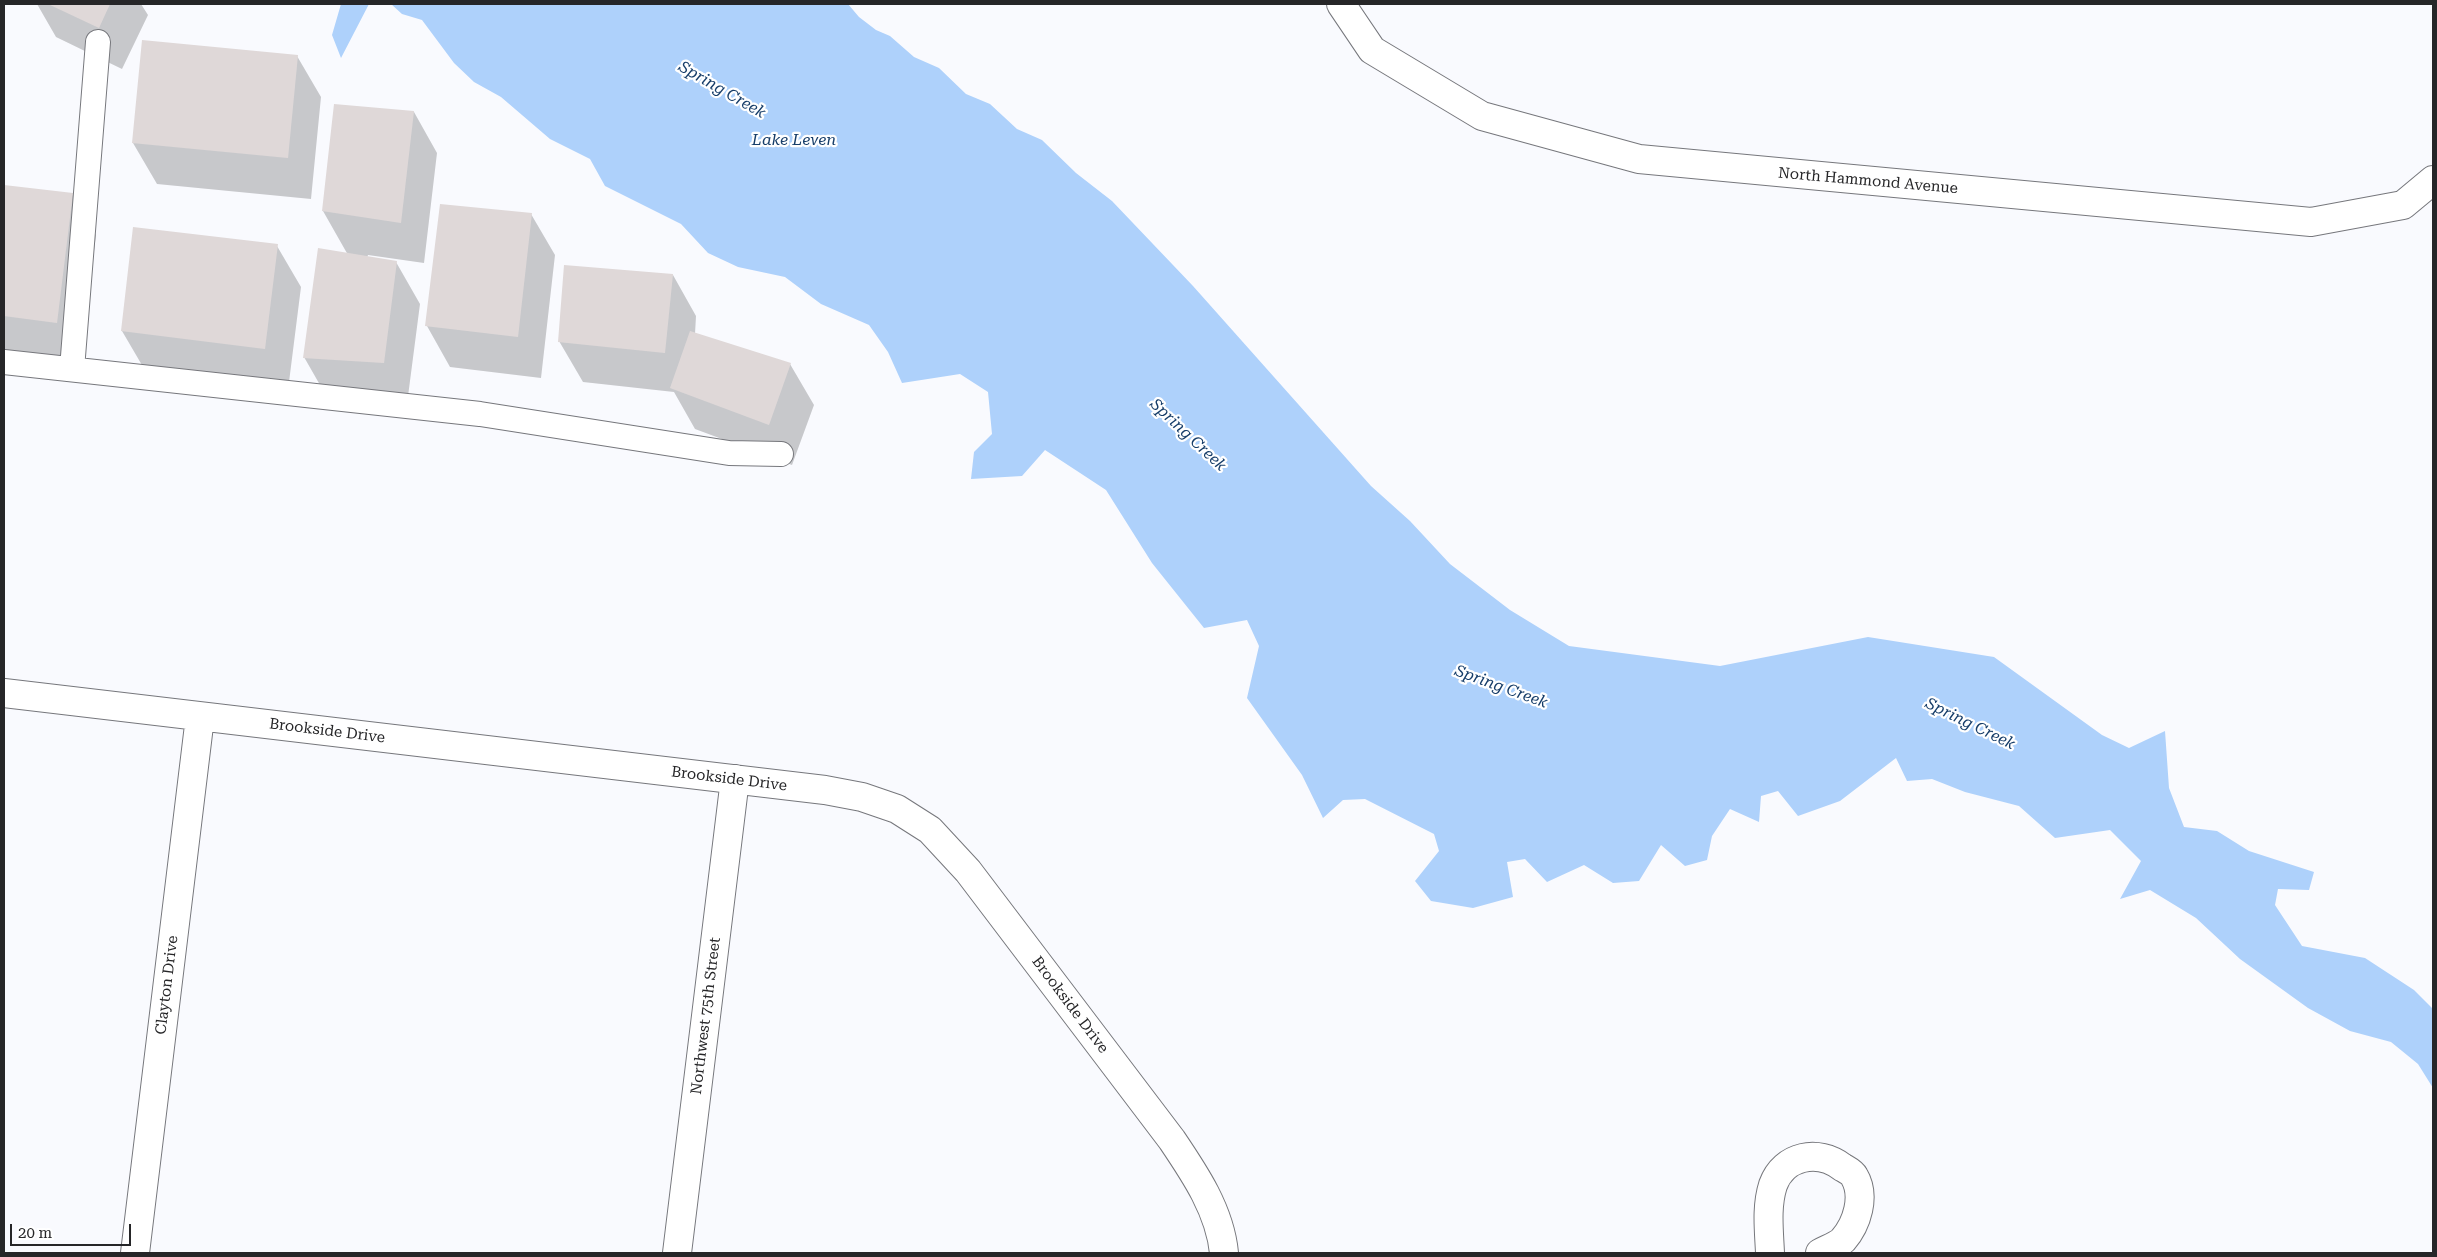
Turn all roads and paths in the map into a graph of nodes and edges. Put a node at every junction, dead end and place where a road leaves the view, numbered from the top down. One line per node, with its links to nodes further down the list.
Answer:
1 (1341, 4): 3 (street, North Hammond Avenue)
2 (98, 42): 5 (lane)
3 (2433, 180)
4 (4, 362): 5 (lane)
5 (72, 369): 6 (lane)
6 (781, 454)
7 (4, 693): 8 (street, Brookside Drive)
8 (200, 716): 9 (street, Brookside Drive); 10 (street, Clayton Drive)
9 (734, 779): 11 (street, Northwest 75th Street); 12 (street, Brookside Drive)
10 (135, 1253)
11 (677, 1253)
12 (1224, 1253)
13 (1770, 1253): 14 (street)
14 (1820, 1253)

